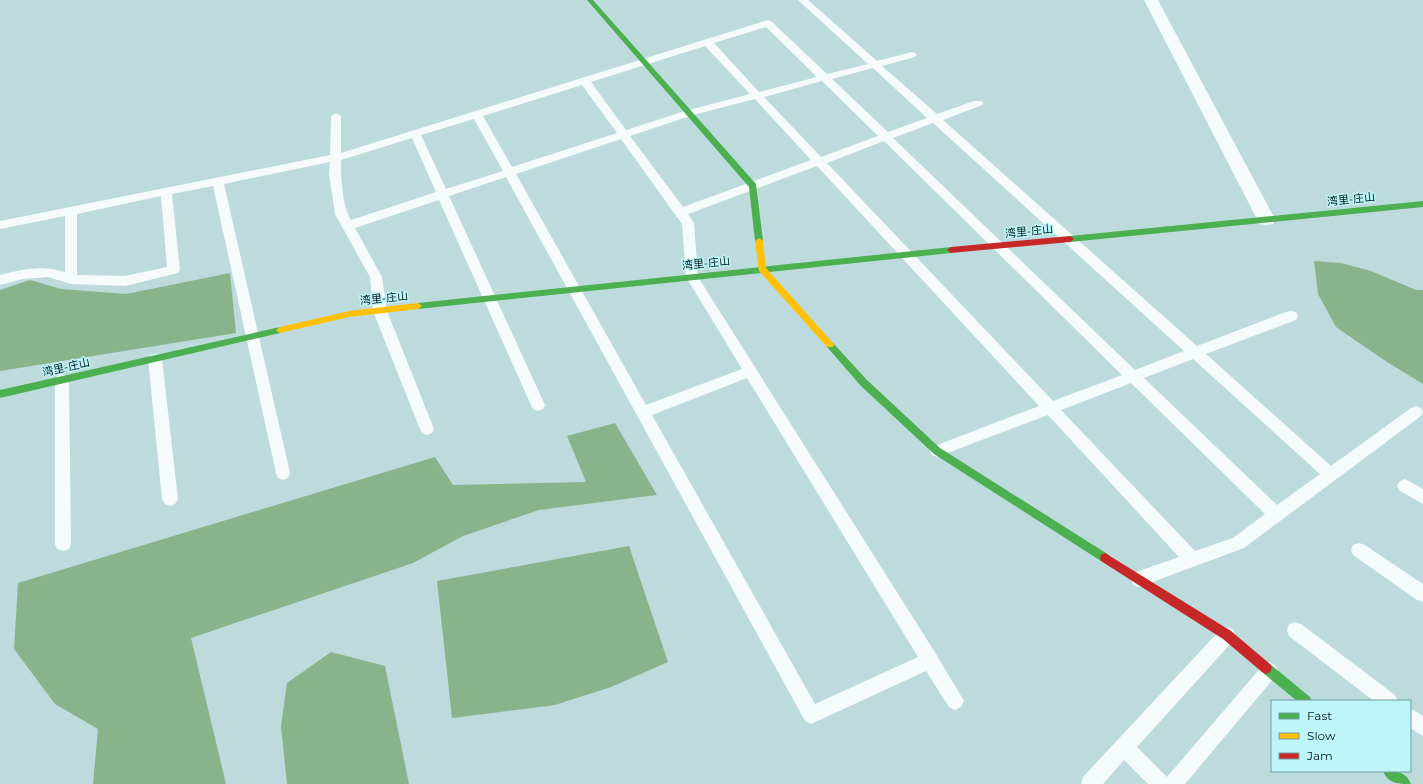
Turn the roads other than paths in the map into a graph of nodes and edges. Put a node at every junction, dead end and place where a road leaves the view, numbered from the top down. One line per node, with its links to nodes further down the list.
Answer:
1 (590, 0): 6 (main road)
2 (803, 0): 7 (lane)
3 (1151, 0): 29 (street)
4 (707, 42): 6 (lane); 8 (lane); 10 (lane)
5 (912, 55): 7 (lane)
6 (644, 62): 9 (lane); 12 (main road)
7 (877, 65): 8 (lane); 15 (lane)
8 (825, 78): 10 (lane); 18 (lane)
9 (584, 80): 13 (lane); 17 (lane)
10 (757, 96): 12 (lane); 20 (lane)
11 (978, 102): 15 (lane)
12 (689, 113): 17 (lane); 23 (main road)
13 (477, 114): 16 (lane); 21 (lane)
14 (336, 116): 19 (lane)
15 (936, 118): 18 (lane); 32 (lane)
16 (415, 133): 19 (lane); 25 (lane)
17 (624, 135): 21 (lane); 28 (lane)
18 (885, 137): 20 (lane); 33 (lane)
19 (335, 157): 22 (lane); 31 (lane)
20 (819, 161): 23 (lane); 34 (lane)
21 (509, 172): 25 (lane); 39 (lane)
22 (218, 181): 24 (lane); 43 (lane)
23 (753, 186): 28 (lane); 35 (main road)
24 (166, 191): 27 (lane); 37 (lane)
25 (442, 194): 31 (lane); 40 (lane)
26 (1423, 204): 29 (main road, 湾里-庄山)
27 (71, 210): 30 (lane); 37 (lane)
28 (681, 212): 36 (lane)
29 (1266, 219): 32 (main road, 湾里-庄山)
30 (0, 225)
31 (347, 226): 41 (lane)
32 (1070, 239): 33 (main road, 湾里-庄山); 44 (lane)
33 (998, 246): 34 (main road, 湾里-庄山); 47 (lane)
34 (907, 255): 35 (main road, 湾里-庄山); 51 (lane)
35 (762, 269): 36 (main road, 湾里-庄山); 55 (main road)
36 (692, 277): 39 (main road, 湾里-庄山); 46 (lane)
37 (71, 279): 38 (lane)
38 (0, 280)
39 (574, 290): 40 (main road, 湾里-庄山); 52 (lane)
40 (490, 299): 41 (main road, 湾里-庄山); 50 (lane)
41 (380, 311): 43 (main road, 湾里-庄山); 54 (lane)
42 (1291, 316): 44 (lane)
43 (252, 336): 45 (main road, 湾里-庄山); 56 (lane)
44 (1196, 352): 47 (lane); 57 (lane)
45 (155, 359): 48 (main road, 湾里-庄山); 60 (lane)
46 (751, 371): 52 (lane); 69 (lane)
47 (1133, 376): 51 (lane); 61 (lane)
48 (62, 380): 49 (main road, 湾里-庄山); 62 (lane)
49 (0, 394)
50 (538, 405)
51 (1050, 408): 55 (lane); 64 (lane)
52 (643, 412): 69 (lane)
53 (1416, 412): 57 (lane)
54 (427, 429)
55 (937, 451): 65 (main road)
56 (283, 473)
57 (1331, 475): 61 (lane)
58 (1405, 486): 59 (lane)
59 (1423, 497)
60 (170, 499)
61 (1276, 515): 64 (lane)
62 (63, 544)
63 (1359, 550): 66 (lane)
64 (1193, 560): 65 (lane)
65 (1139, 579): 68 (main road)
66 (1423, 594)
67 (1295, 630): 72 (lane)
68 (1227, 635): 70 (main road); 76 (lane)
69 (930, 660): 73 (lane)
70 (1270, 671): 71 (main road); 80 (lane)
71 (1305, 700)
72 (1388, 700)
73 (955, 701)
74 (1411, 718): 75 (lane)
75 (1423, 727)
76 (1124, 747): 78 (lane); 79 (lane)
77 (1390, 772): 81 (main road)
78 (1090, 784)
79 (1161, 784)
80 (1173, 784)
81 (1405, 784)

